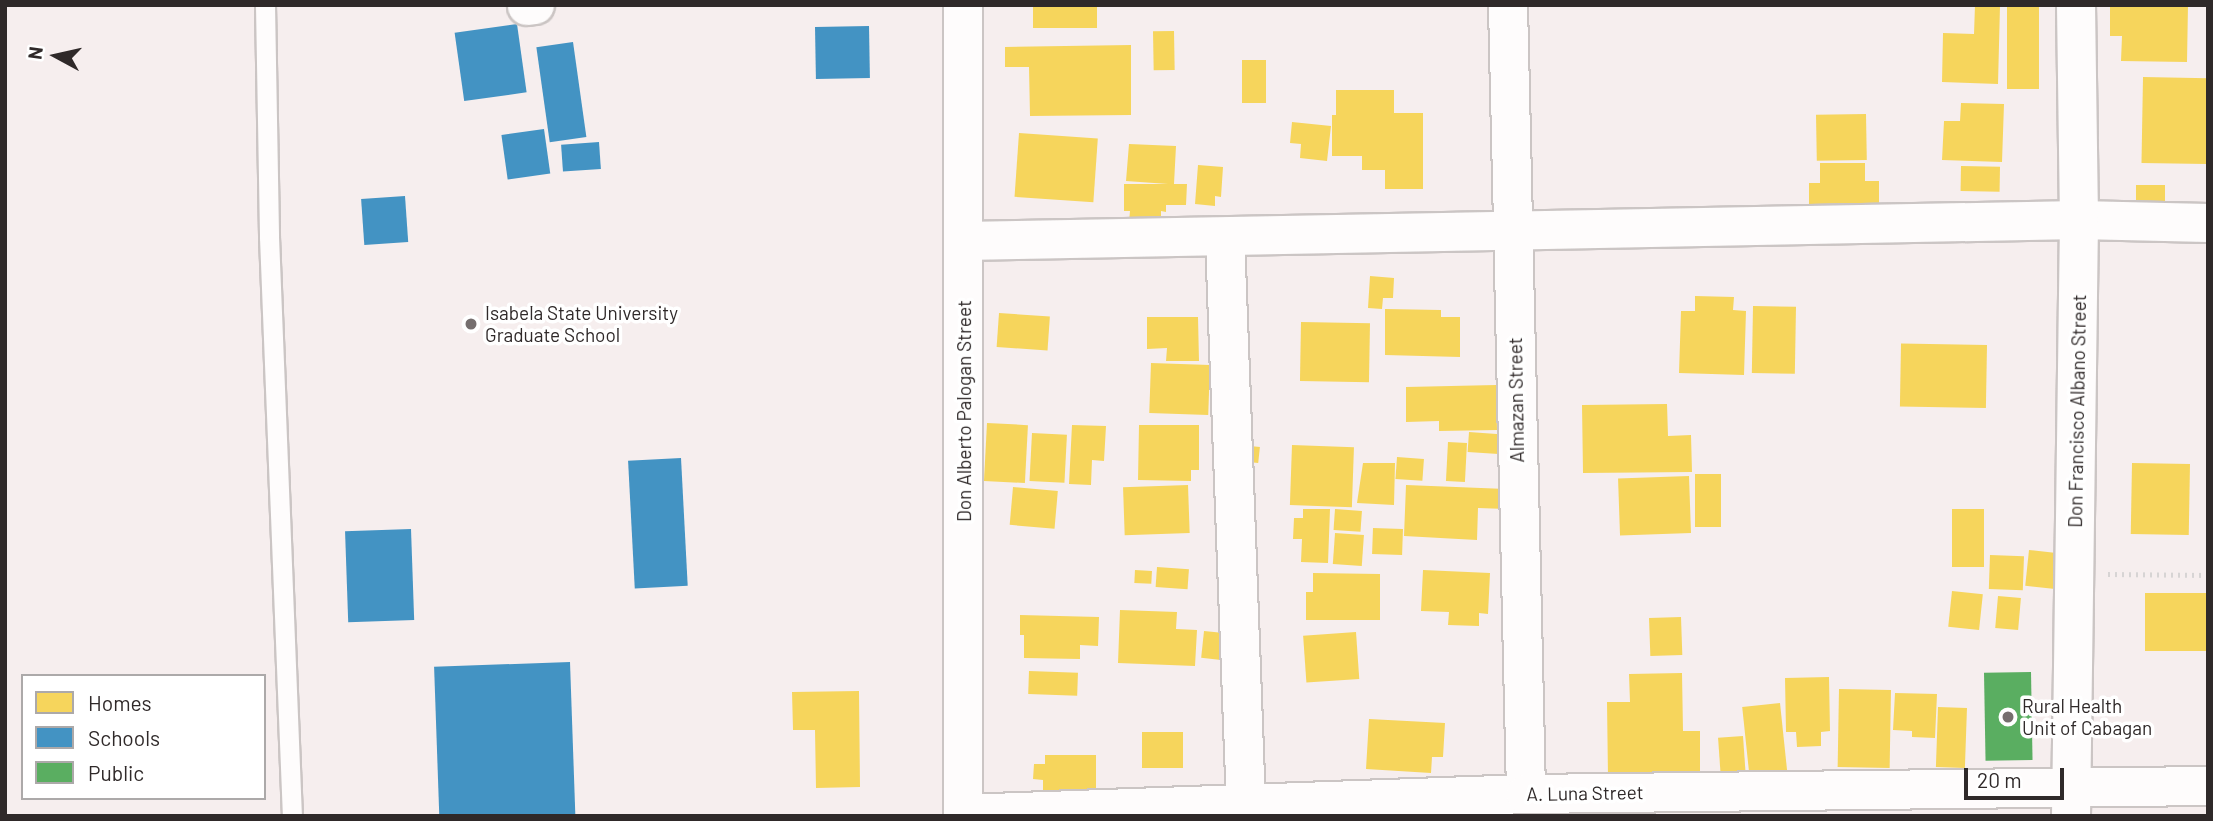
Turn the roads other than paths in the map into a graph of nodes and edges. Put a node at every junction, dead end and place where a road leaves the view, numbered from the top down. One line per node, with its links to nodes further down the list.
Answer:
1 (265, 5): 18 (lane)
2 (535, 5): 6 (street)
3 (964, 5): 11 (street, Don Alberto Palogan Street)
4 (1508, 5): 9 (street, Almazan Street)
5 (2076, 5): 7 (street, Don Francisco Albano Street)
6 (527, 6)
7 (2079, 220): 8 (street); 9 (street); 14 (street, Don Francisco Albano Street)
8 (2208, 223)
9 (1512, 230): 10 (street); 13 (street, Almazan Street)
10 (1225, 238): 11 (street); 15 (street)
11 (964, 241): 17 (street, Don Alberto Palogan Street)
12 (2208, 786): 14 (street, A. Luna Street)
13 (1526, 794): 14 (street, A. Luna Street); 16 (street, A. Luna Street)
14 (2071, 801)
15 (1246, 806): 16 (street, A. Luna Street); 17 (street, A. Luna Street)
16 (1290, 810)
17 (963, 815)
18 (292, 816)

